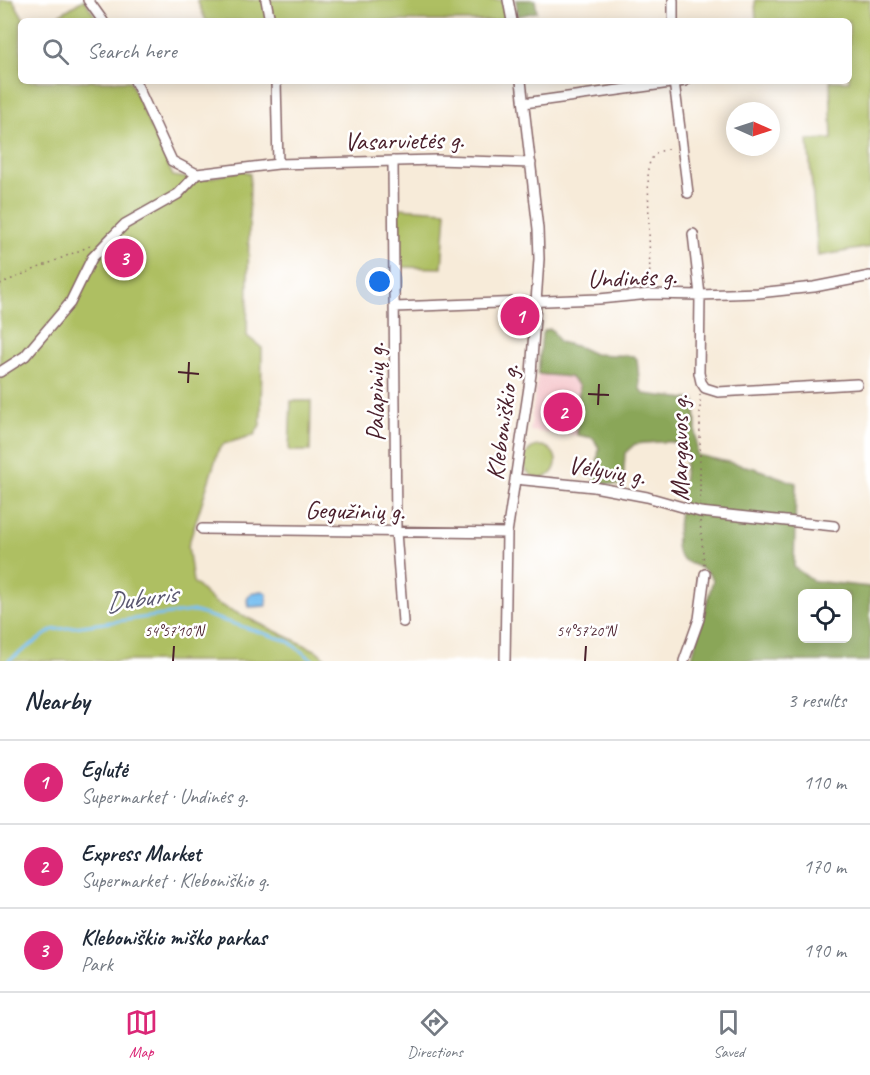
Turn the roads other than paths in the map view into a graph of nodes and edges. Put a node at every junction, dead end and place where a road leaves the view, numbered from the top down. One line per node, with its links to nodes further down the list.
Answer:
1 (88, 0): 5 (street)
2 (266, 0): 6 (street)
3 (508, 0): 7 (street)
4 (673, 0): 8 (street)
5 (101, 18)
6 (269, 18)
7 (511, 18)
8 (673, 18)
9 (136, 84): 18 (street)
10 (276, 84): 17 (street)
11 (521, 84): 14 (street, Kleboniškio g.)
12 (660, 84): 14 (street)
13 (674, 84): 19 (street)
14 (524, 103): 16 (street, Kleboniškio g.)
15 (393, 161): 16 (street, Vasarvietės g.); 17 (street, Vasarvietės g.); 24 (street, Palapinių g.)
16 (531, 163): 23 (street, Kleboniškio g.)
17 (278, 164): 18 (street, Vasarvietės g.)
18 (197, 174): 25 (street)
19 (688, 193)
20 (693, 234): 22 (street, Margavos g.)
21 (870, 276): 22 (street, Undinės g.)
22 (700, 295): 23 (street, Undinės g.); 26 (street, Margavos g.)
23 (538, 301): 24 (street, Undinės g.); 27 (street, Kleboniškio g.)
24 (395, 307): 30 (street, Palapinių g.)
25 (0, 372)
26 (857, 384)
27 (515, 479): 28 (street, Vėlyvių g.); 31 (street, Kleboniškio g.)
28 (834, 526)
29 (202, 530): 30 (street, Gegužinių g.)
30 (396, 532): 31 (street, Gegužinių g.); 33 (street, Palapinių g.)
31 (507, 533): 34 (street, Kleboniškio g.)
32 (705, 574): 35 (street)
33 (404, 622)
34 (505, 661)
35 (684, 661)

